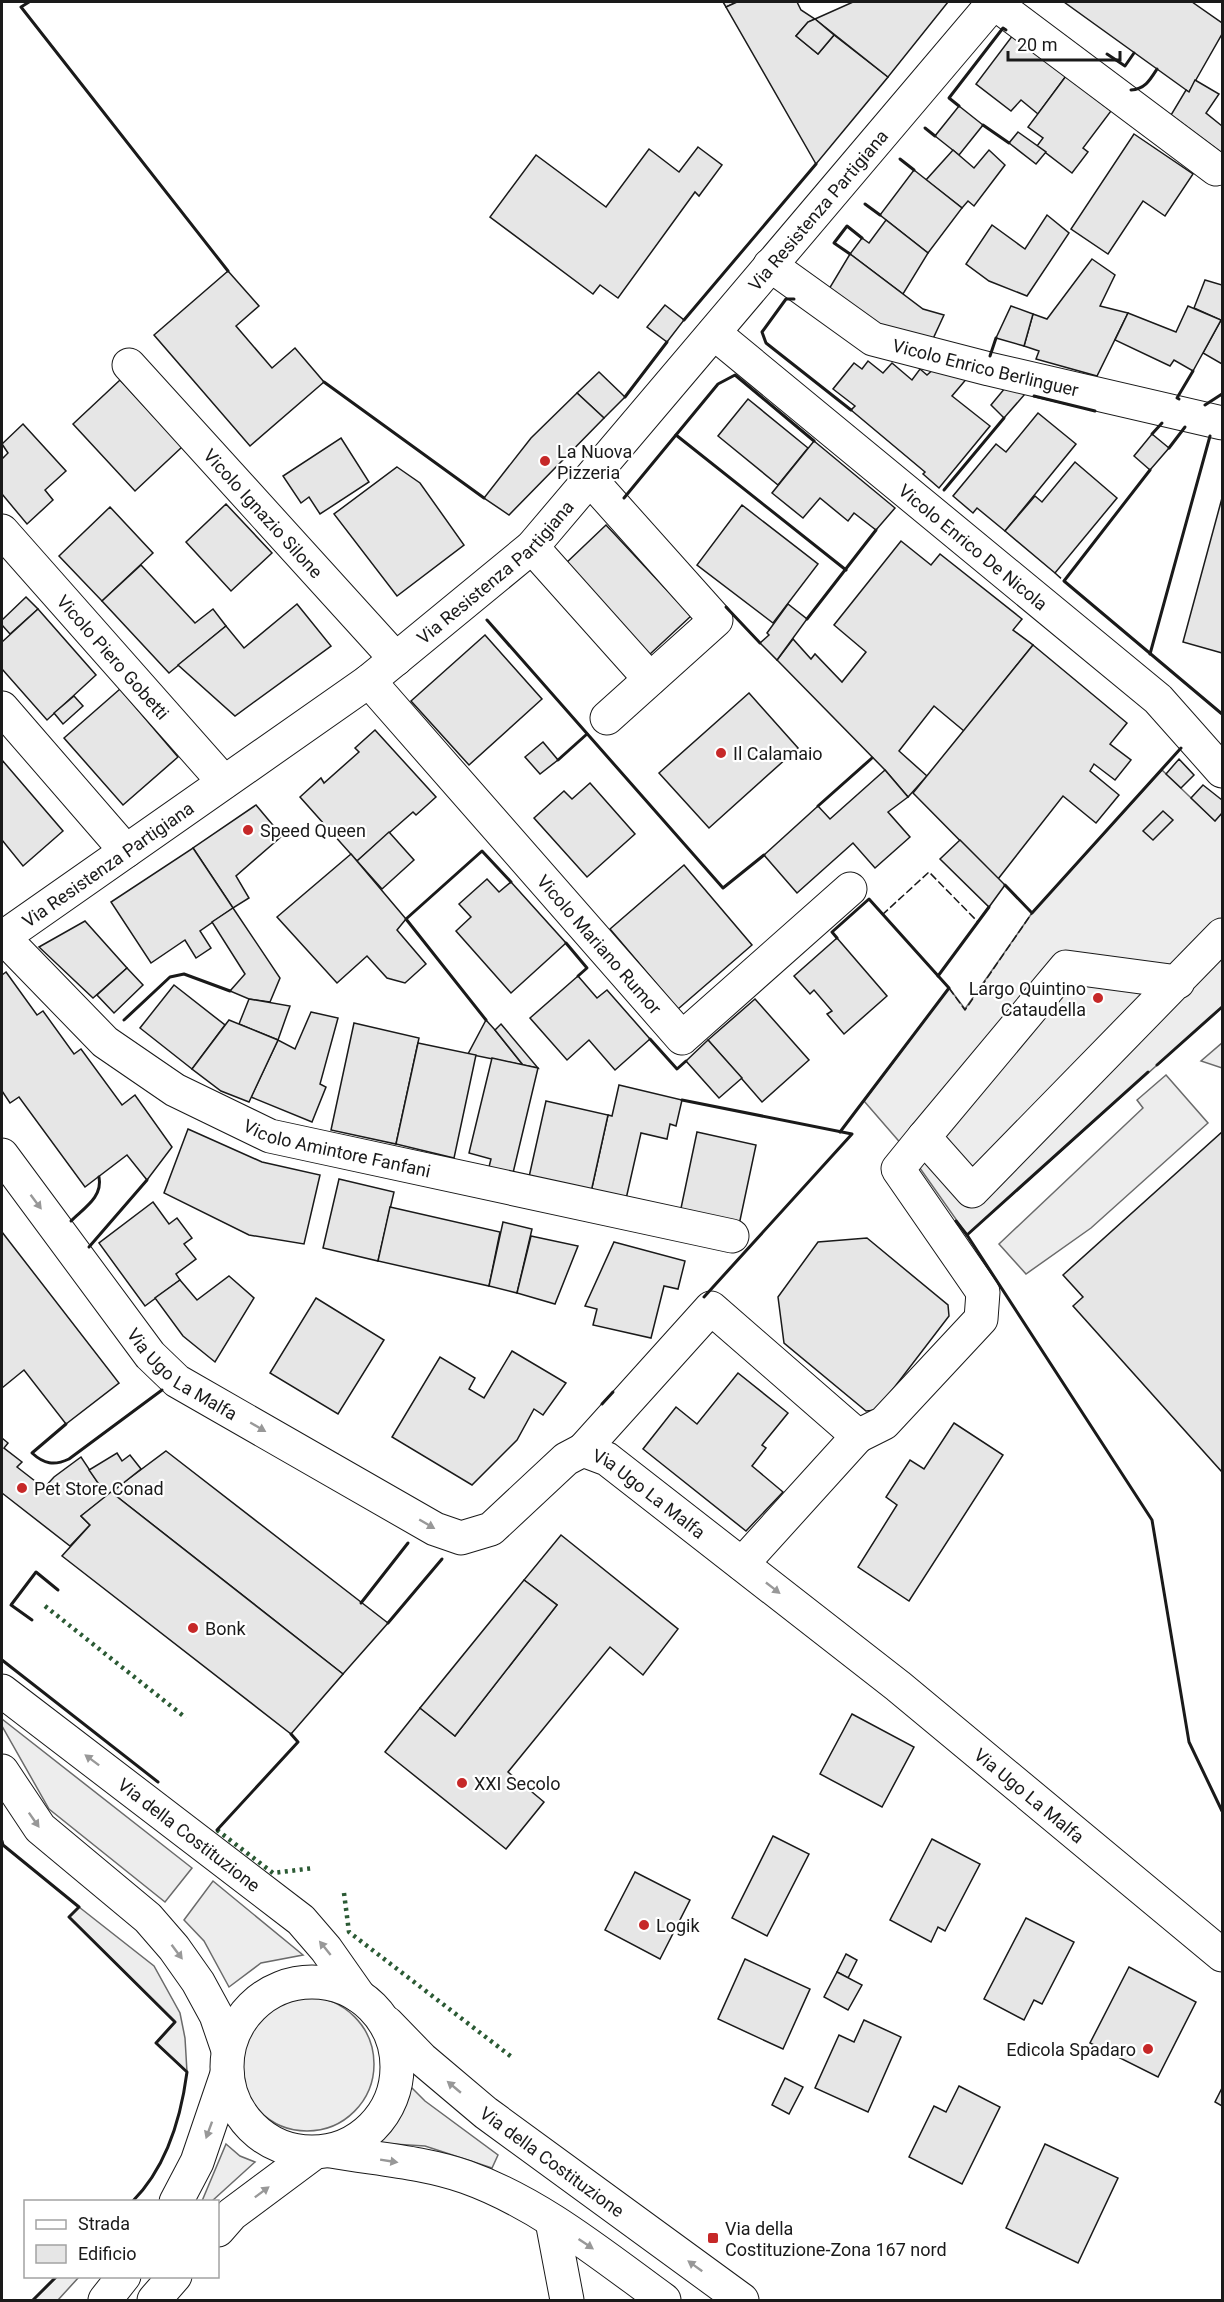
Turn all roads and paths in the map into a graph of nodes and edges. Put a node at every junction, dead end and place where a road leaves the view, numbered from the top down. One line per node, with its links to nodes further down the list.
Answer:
1 (993, 2): 2 (street); 3 (street, Via Resistenza Partigiana)
2 (1216, 169)
3 (770, 265): 4 (street, Via Resistenza Partigiana); 6 (street, Vicolo Enrico Berlinguer)
4 (714, 333): 7 (street, Via Resistenza Partigiana); 15 (street, Vicolo Enrico De Nicola)
5 (129, 365): 10 (street, Vicolo Ignazio Silone)
6 (1222, 423)
7 (590, 479): 9 (street, Via Resistenza Partigiana); 11 (street)
8 (2, 531): 16 (street, Vicolo Piero Gobetti)
9 (532, 547): 10 (street, Via Resistenza Partigiana); 11 (street)
10 (396, 660): 12 (street, Via Resistenza Partigiana)
11 (650, 679): 14 (street)
12 (369, 681): 16 (street, Via Resistenza Partigiana); 18 (street, Vicolo Mariano Rumor)
13 (2, 708): 17 (street)
14 (607, 718)
15 (1222, 771)
16 (224, 782): 17 (street, Via Resistenza Partigiana)
17 (126, 851): 19 (street, Via Resistenza Partigiana)
18 (850, 889)
19 (6, 928): 26 (street, Vicolo Amintore Fanfani)
20 (1222, 935): 21 (street)
21 (1178, 982): 22 (street); 24 (street)
22 (924, 1137): 24 (street); 25 (street)
23 (2, 1155): 28 (street, Via Ugo La Malfa, one-way to 28)
24 (972, 1191): 25 (street)
25 (932, 1217): 27 (street)
26 (732, 1236)
27 (858, 1436): 28 (street); 29 (street)
28 (583, 1450): 29 (street, Via Ugo La Malfa)
29 (742, 1564): 32 (street, Via Ugo La Malfa, one-way to 32)
30 (2, 1690): 33 (street, Via della Costituzione, one-way to 30)
31 (2, 1772): 34 (street, one-way to 34)
32 (1222, 1953)
33 (367, 2003): 34 (street); 35 (street); 45 (street, Via della Costituzione, one-way to 33)
34 (227, 2062): 35 (street); 36 (street, one-way to 36)
35 (323, 2152): 37 (street, one-way to 37); 38 (street, one-way to 35)
36 (177, 2200)
37 (552, 2221): 43 (street); 44 (street, one-way to 44)
38 (219, 2229)
39 (123, 2278): 41 (street)
40 (174, 2278): 42 (street)
41 (105, 2301)
42 (154, 2301)
43 (567, 2301)
44 (664, 2301)
45 (742, 2301)

